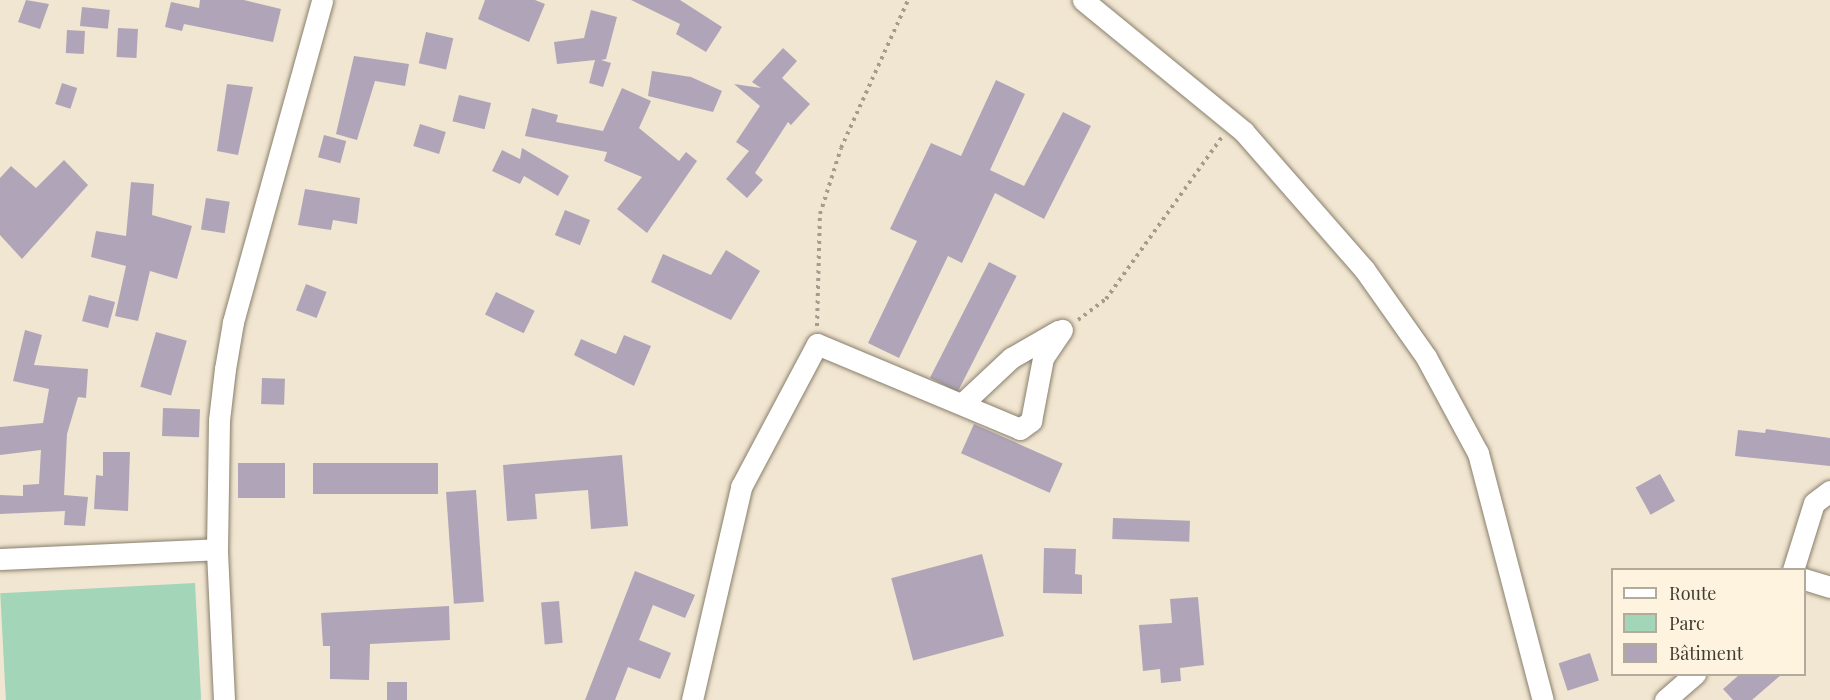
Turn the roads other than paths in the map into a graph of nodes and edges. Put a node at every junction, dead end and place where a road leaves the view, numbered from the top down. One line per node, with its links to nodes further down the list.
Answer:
1 (322, 0): 5 (street)
2 (1083, 0): 13 (street)
3 (963, 403): 3 (street); 12 (street)
4 (1830, 491): 7 (street)
5 (217, 549): 6 (street); 11 (street)
6 (0, 559)
7 (1794, 568)
8 (1806, 580): 9 (street)
9 (1830, 587)
10 (1694, 676): 14 (street)
11 (224, 700)
12 (693, 700)
13 (1543, 700)
14 (1665, 700)

